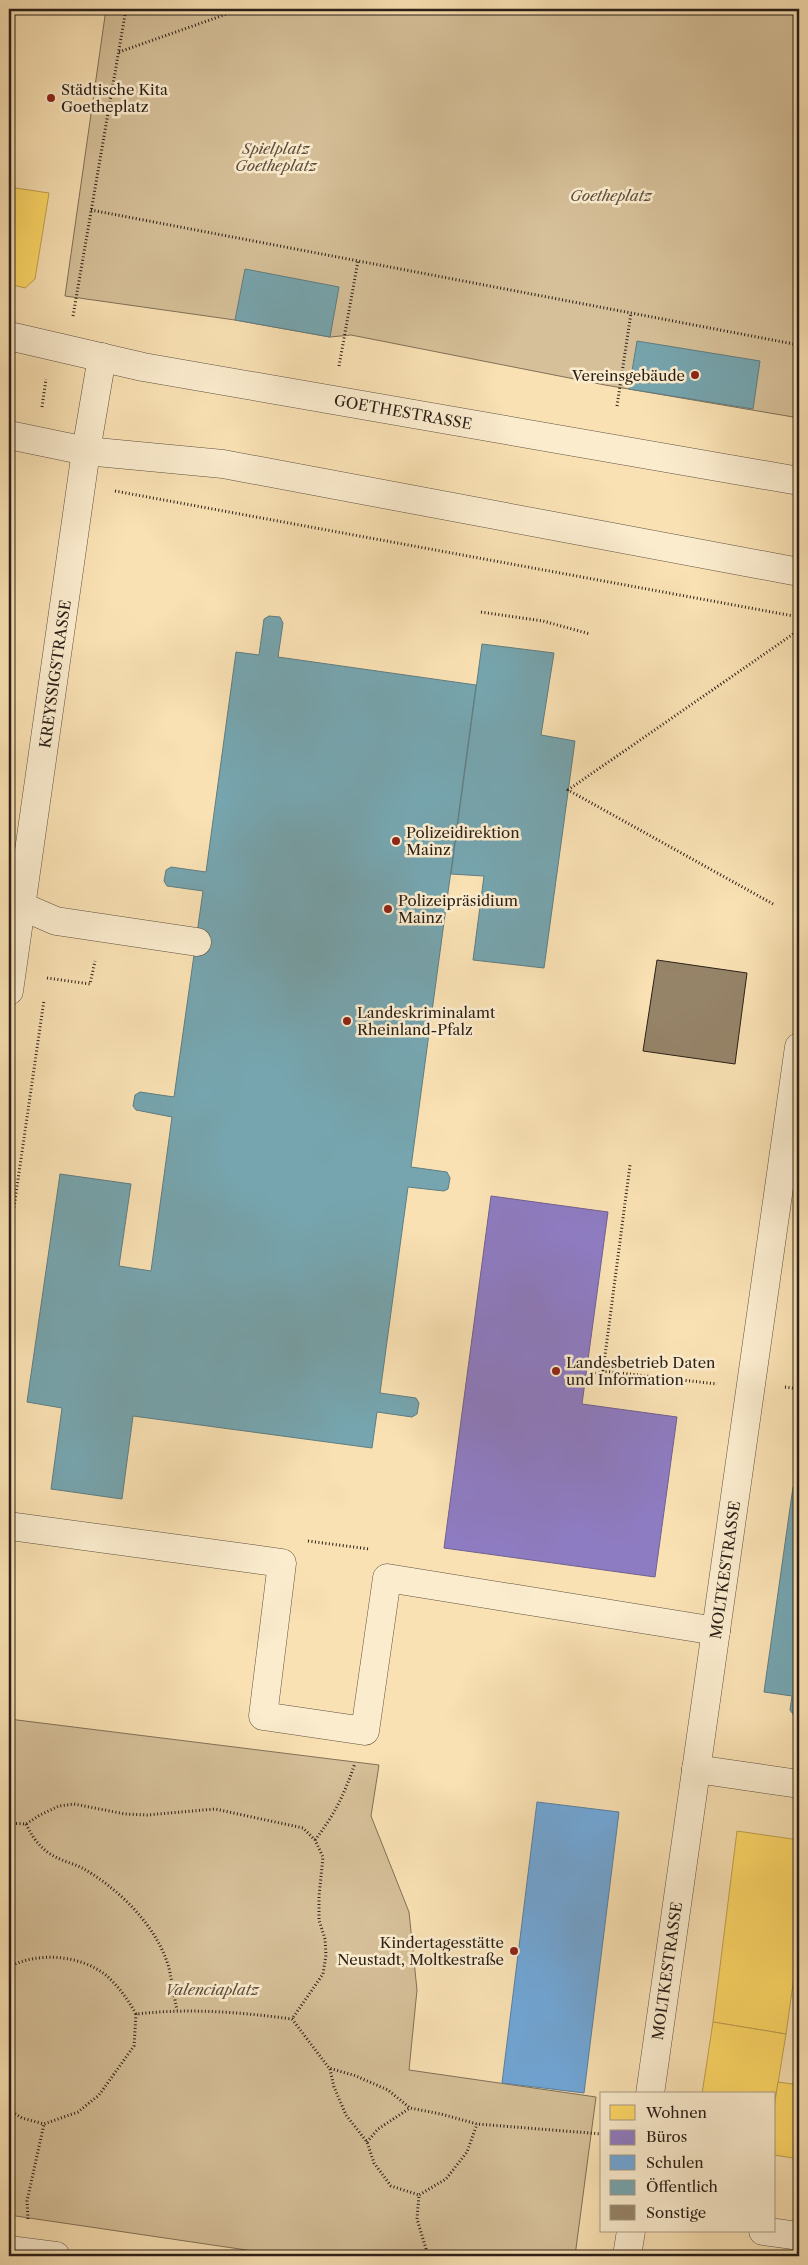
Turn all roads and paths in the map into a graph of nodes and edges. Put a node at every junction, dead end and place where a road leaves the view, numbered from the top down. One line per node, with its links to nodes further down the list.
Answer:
1 (126, 9): 3 (path)
2 (241, 9): 3 (path)
3 (118, 52): 4 (path)
4 (91, 210): 5 (path); 7 (path)
5 (358, 261): 6 (path); 11 (path)
6 (631, 313): 9 (path); 13 (path)
7 (72, 324)
8 (9, 336): 10 (street, GOETHESTRASSE)
9 (799, 345)
10 (102, 356): 16 (street, KREYSSIGSTRASSE); 17 (street, GOETHESTRASSE)
11 (339, 366)
12 (47, 375): 14 (path)
13 (617, 406)
14 (41, 411)
15 (9, 435): 16 (street)
16 (86, 451): 19 (street); 25 (street, KREYSSIGSTRASSE)
17 (799, 480)
18 (107, 489): 21 (path)
19 (799, 572)
20 (481, 612): 23 (path)
21 (799, 617)
22 (799, 630): 24 (path)
23 (590, 634)
24 (773, 904)
25 (15, 905): 26 (street); 29 (street, KREYSSIGSTRASSE)
26 (197, 942)
27 (104, 962): 28 (path)
28 (47, 978)
29 (9, 991)
30 (799, 1057): 36 (street, MOLTKESTRASSE)
31 (630, 1165): 32 (path)
32 (603, 1371): 33 (path); 34 (path)
33 (586, 1378)
34 (708, 1384)
35 (9, 1526): 36 (street)
36 (716, 1631): 37 (street, MOLTKESTRASSE)
37 (696, 1769): 38 (street); 48 (street, MOLTKESTRASSE)
38 (799, 1784)
39 (346, 1791): 42 (path)
40 (9, 1823): 41 (path)
41 (26, 1824): 42 (path); 44 (path)
42 (315, 1840): 46 (path)
43 (9, 1967): 45 (path)
44 (177, 2010): 45 (path); 46 (path)
45 (136, 2014): 51 (path)
46 (292, 2019): 47 (path)
47 (330, 2068): 49 (path); 54 (path)
48 (650, 2092)
49 (410, 2108): 52 (path); 54 (path)
50 (9, 2110): 51 (path)
51 (44, 2124): 59 (path)
52 (477, 2124): 53 (path); 55 (path)
53 (600, 2134)
54 (367, 2142): 55 (path)
55 (418, 2195): 61 (path)
56 (631, 2232): 62 (street)
57 (770, 2232): 58 (street)
58 (799, 2236)
59 (16, 2251): 60 (street)
60 (56, 2256)
61 (425, 2256)
62 (627, 2256)

